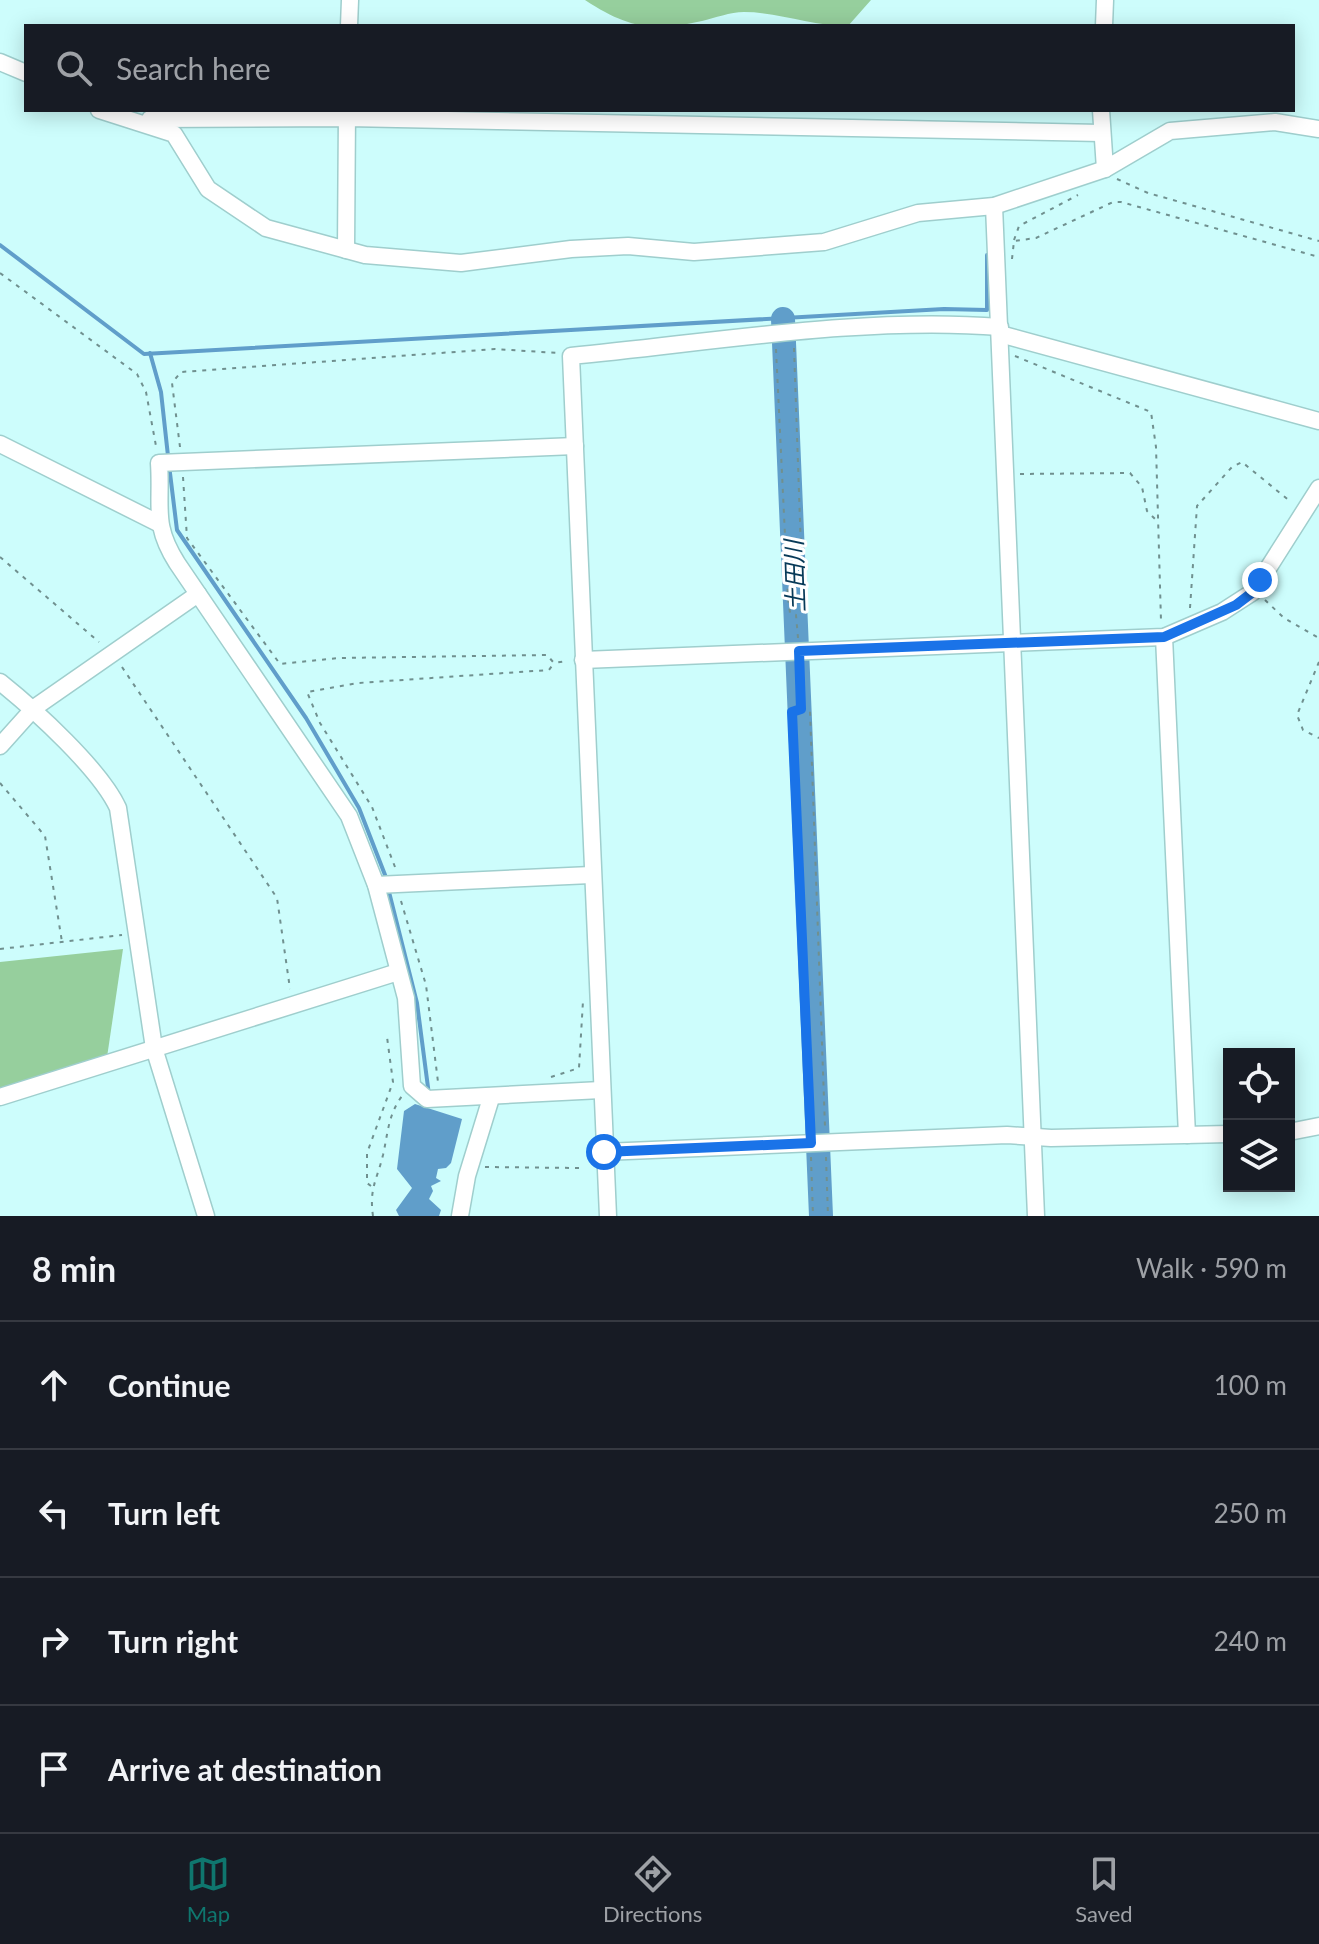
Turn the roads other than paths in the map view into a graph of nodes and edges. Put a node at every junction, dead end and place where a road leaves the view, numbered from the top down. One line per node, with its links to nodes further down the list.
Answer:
1 (350, 0): 3 (street)
2 (1105, 0): 4 (street)
3 (349, 24)
4 (1104, 24)
5 (0, 62): 6 (street)
6 (24, 72)
7 (106, 112): 10 (street)
8 (1101, 112): 12 (street)
9 (347, 114): 10 (street); 12 (street); 15 (street)
10 (132, 119): 15 (street)
11 (1319, 129): 13 (street)
12 (1101, 133): 13 (street)
13 (1103, 170): 14 (street)
14 (994, 206): 15 (street); 16 (street)
15 (346, 250)
16 (1000, 331): 17 (street); 19 (street); 24 (street)
17 (1319, 421)
18 (0, 444): 21 (street)
19 (575, 446): 21 (street); 25 (street)
20 (1319, 488): 23 (street)
21 (158, 523): 22 (street)
22 (198, 594): 27 (street); 30 (street)
23 (1163, 637): 24 (street); 40 (street)
24 (1015, 642): 25 (street); 39 (street)
25 (583, 660): 29 (street)
26 (0, 682): 27 (street)
27 (34, 708): 28 (street); 32 (street)
28 (0, 746)
29 (591, 875): 30 (street); 33 (street)
30 (376, 885): 31 (street)
31 (398, 972): 32 (street); 35 (street)
32 (154, 1048): 34 (street); 42 (street)
33 (601, 1090): 35 (street); 41 (street)
34 (0, 1097)
35 (491, 1098): 43 (street)
36 (1319, 1126): 37 (street)
37 (1295, 1131)
38 (1223, 1134): 40 (street)
39 (1035, 1135): 40 (street); 41 (street); 45 (street)
40 (1187, 1135)
41 (604, 1152): 44 (street)
42 (206, 1216)
43 (460, 1216)
44 (608, 1216)
45 (1036, 1216)

